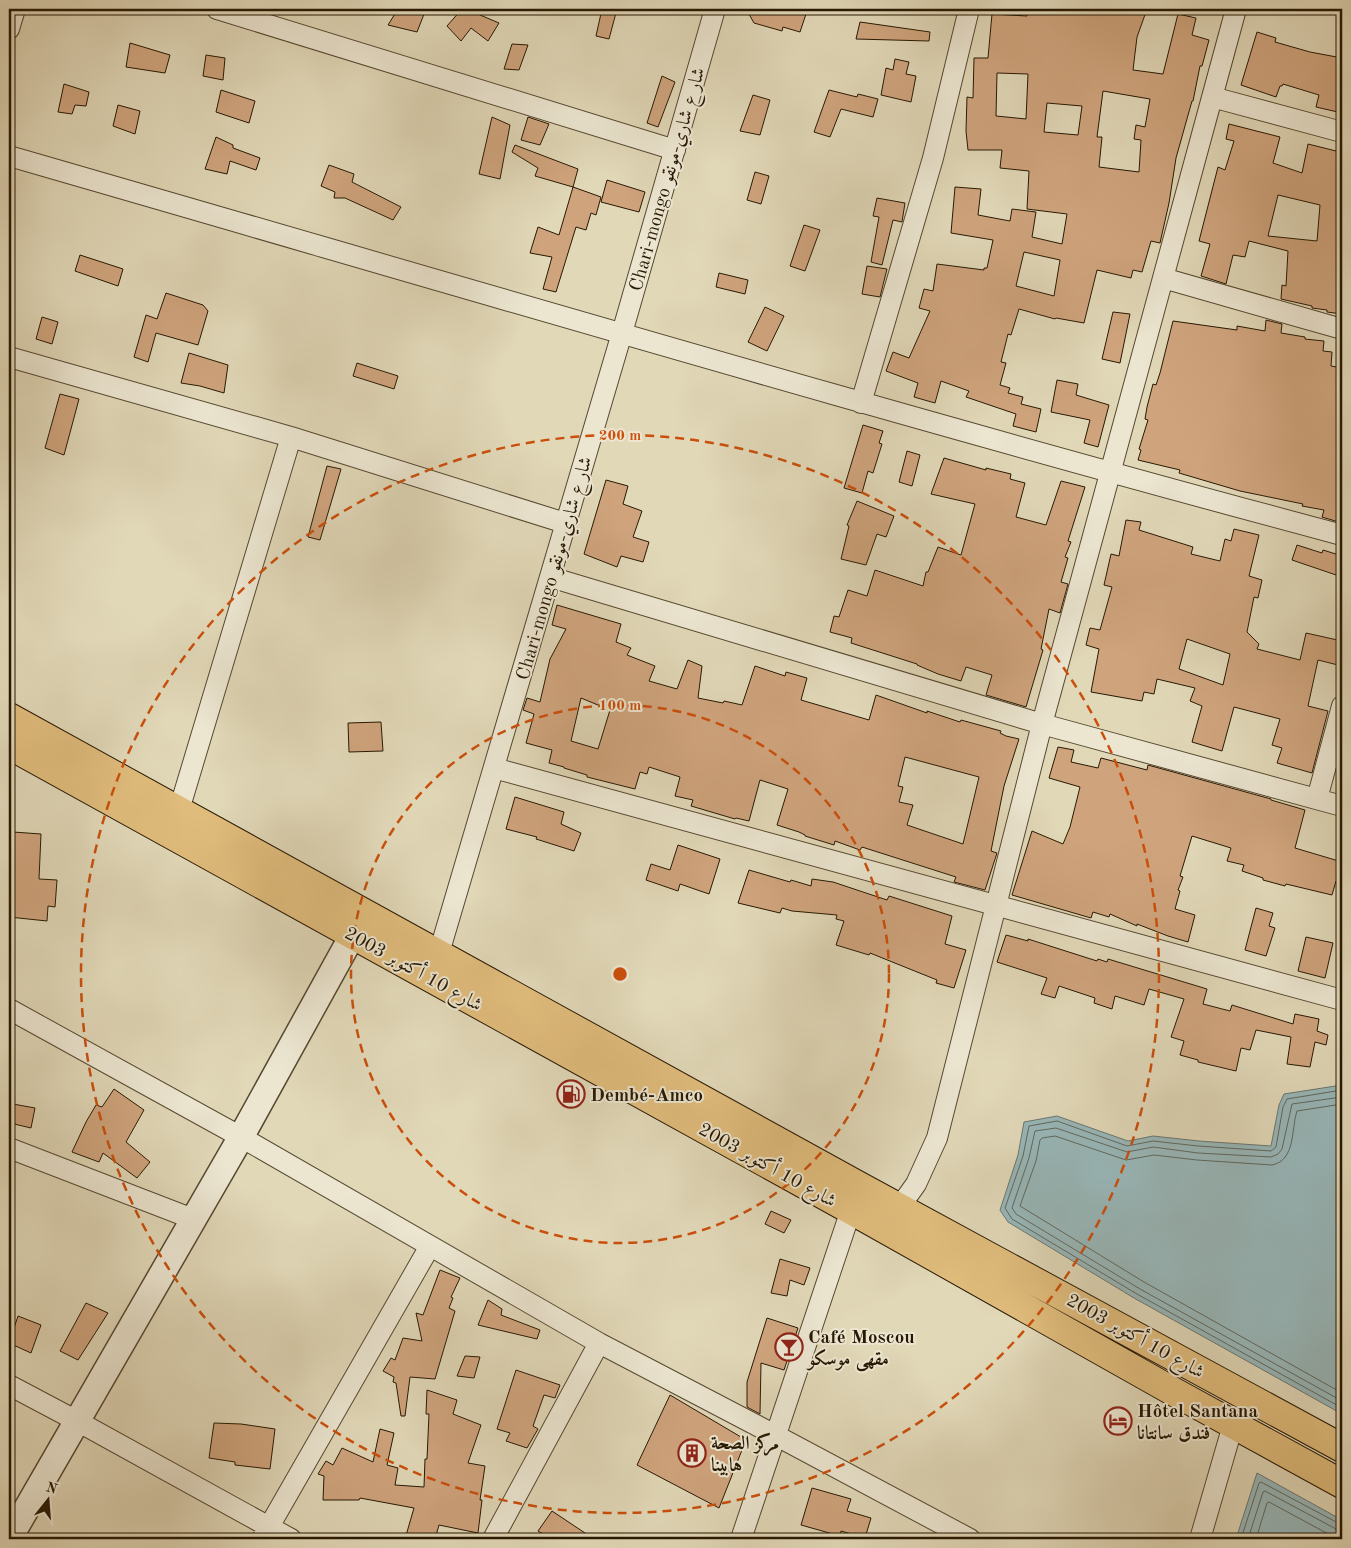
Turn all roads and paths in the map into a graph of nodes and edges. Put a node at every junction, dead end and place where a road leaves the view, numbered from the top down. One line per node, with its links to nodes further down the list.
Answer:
1 (15, 9): 6 (street)
2 (218, 9): 9 (street)
3 (715, 9): 9 (street, Chari-mongo شار ع شاري-مونقو)
4 (969, 9): 15 (street)
5 (1236, 9): 7 (street)
6 (9, 29)
7 (1212, 97): 8 (street); 11 (street)
8 (1342, 132)
9 (676, 150): 13 (street, Chari-mongo شار ع شاري-مونقو)
10 (9, 156): 13 (street)
11 (1163, 278): 12 (street); 17 (street)
12 (1342, 330)
13 (622, 333): 15 (street); 18 (street, Chari-mongo شار ع شاري-مونقو)
14 (9, 357): 16 (street)
15 (861, 403): 17 (street)
16 (290, 437): 18 (street); 28 (street)
17 (1111, 474): 19 (street); 23 (street)
18 (565, 523): 20 (street, Chari-mongo شار ع شاري-مونقو)
19 (1342, 535)
20 (550, 577): 23 (street); 25 (street, Chari-mongo شار ع شاري-مونقو)
21 (1342, 706): 26 (street)
22 (9, 717): 28 (highway, شارع 10 أكتوبر 2003)
23 (1042, 724): 26 (street); 29 (street)
24 (9, 745): 30 (highway, شارع 10 أكتوبر 2003)
25 (494, 768): 29 (street); 31 (street, Chari-mongo شار ع شاري-مونقو)
26 (1317, 799): 27 (street)
27 (1342, 806)
28 (179, 810): 30 (highway, شارع 10 أكتوبر 2003)
29 (997, 904): 32 (street); 37 (street)
30 (359, 924): 31 (highway, شارع 10 أكتوبر 2003); 34 (street); 36 (highway, شارع 10 أكتوبر 2003)
31 (439, 953): 36 (highway, شارع 10 أكتوبر 2003)
32 (1342, 1000)
33 (9, 1009): 34 (street)
34 (241, 1137): 38 (street); 40 (street)
35 (9, 1148): 38 (street)
36 (856, 1198): 37 (highway, شارع 10 أكتوبر 2003); 39 (highway, شارع 10 أكتوبر 2003); 45 (street)
37 (900, 1207): 39 (street); 46 (highway, شارع 10 أكتوبر 2003)
38 (193, 1219): 43 (street)
39 (883, 1228): 44 (highway, شارع 10 أكتوبر 2003)
40 (430, 1246): 41 (street); 48 (street)
41 (600, 1343): 45 (street); 51 (street)
42 (9, 1385): 43 (street)
43 (77, 1421): 48 (street); 49 (street)
44 (1233, 1425): 47 (highway, شارع 10 أكتوبر 2003); 54 (street)
45 (776, 1435): 52 (street); 53 (street)
46 (1342, 1448)
47 (1342, 1484)
48 (266, 1533): 50 (street)
49 (9, 1539)
50 (291, 1539)
51 (493, 1539)
52 (741, 1539)
53 (970, 1539)
54 (1200, 1539)

